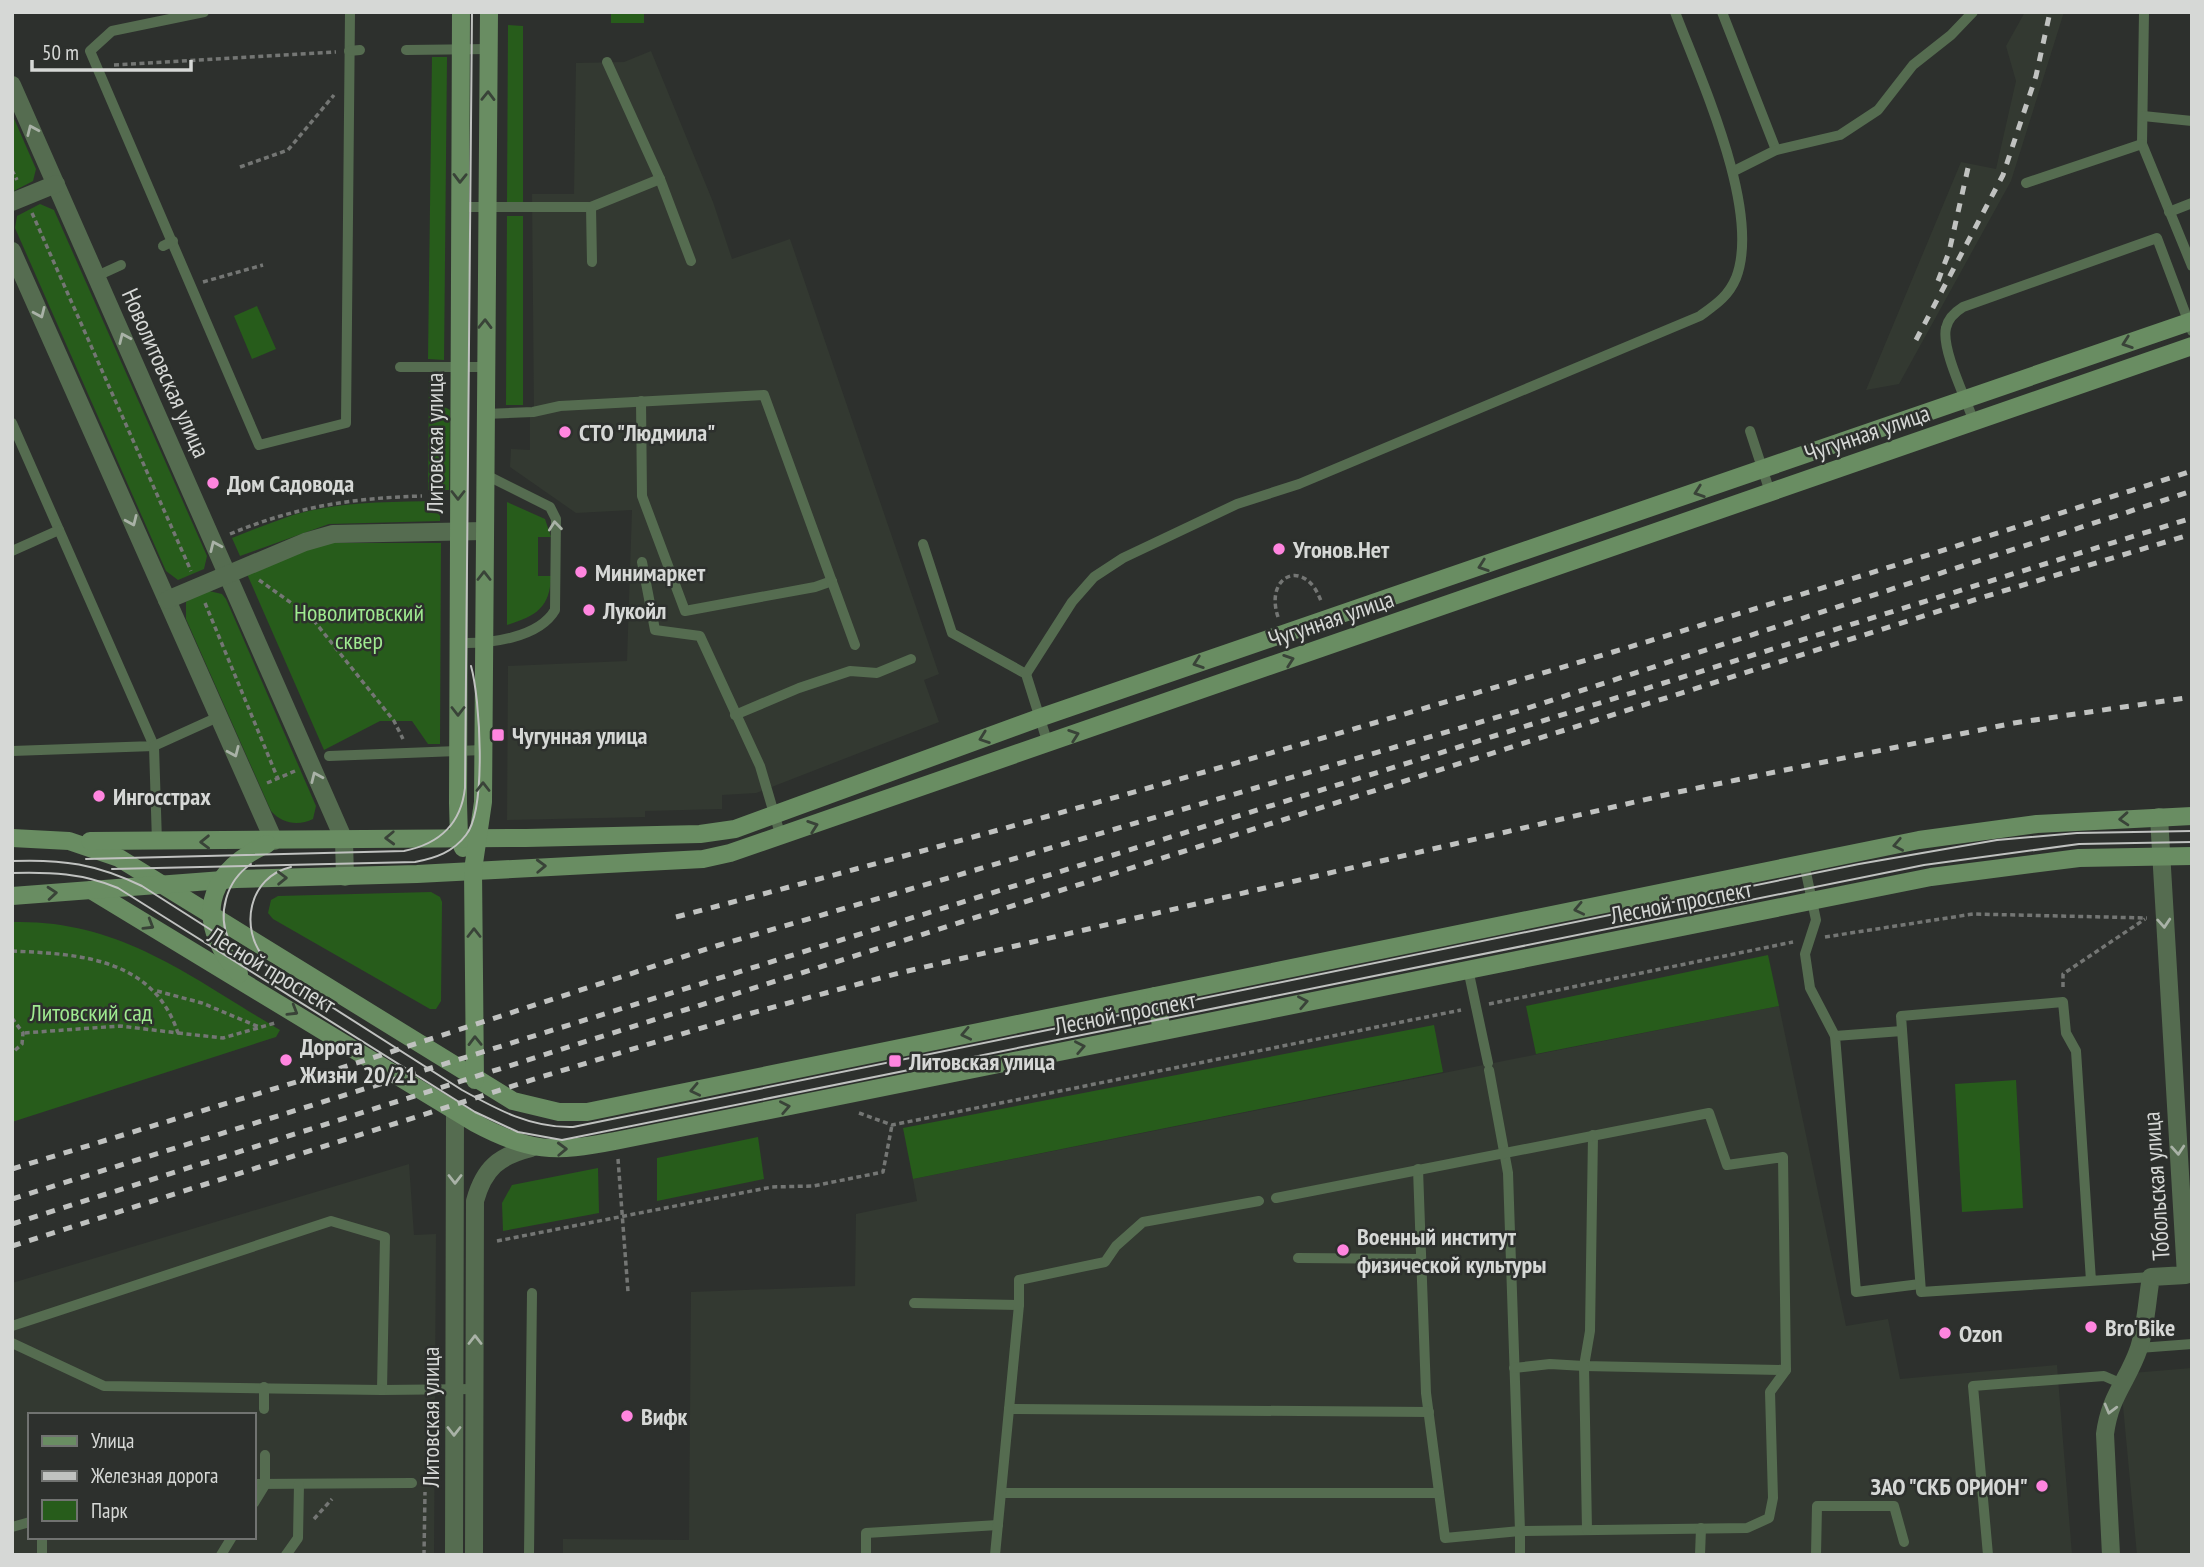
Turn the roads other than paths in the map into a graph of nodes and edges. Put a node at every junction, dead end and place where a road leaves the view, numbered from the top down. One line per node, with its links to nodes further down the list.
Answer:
1 (204, 12): 2 (lane)
2 (350, 12)
3 (461, 12): 11 (street, Литовская улица)
4 (488, 12): 9 (street, Литовская улица)
5 (1675, 12): 18 (lane)
6 (1722, 12): 17 (lane)
7 (1973, 12): 17 (lane)
8 (2144, 12): 14 (lane)
9 (489, 49): 11 (lane); 26 (street, Литовская улица, one-way to 9)
10 (406, 50): 11 (lane)
11 (461, 50): 25 (street, Литовская улица, one-way to 25)
12 (607, 62): 19 (lane)
13 (12, 85): 21 (street, Новолитовская улица, one-way to 13)
14 (2143, 116): 15 (lane); 16 (lane)
15 (2192, 121)
16 (2142, 144): 20 (lane); 27 (lane)
17 (1776, 150): 18 (lane)
18 (1734, 171): 61 (lane)
19 (660, 179): 24 (lane); 29 (lane)
20 (2026, 183)
21 (56, 184): 23 (street); 33 (street, Новолитовская улица)
22 (2192, 203): 27 (lane)
23 (21, 205)
24 (591, 206): 26 (lane); 30 (lane)
25 (460, 207): 26 (lane); 37 (street, Литовская улица)
26 (487, 207): 38 (street, Литовская улица, one-way to 26)
27 (2169, 212): 32 (lane)
28 (12, 251): 56 (street, one-way to 56)
29 (691, 261)
30 (592, 262)
31 (121, 265): 33 (lane)
32 (2192, 266)
33 (97, 276): 54 (street, Новолитовская улица, one-way to 33)
34 (2191, 324): 39 (street, Чугунная улица, one-way to 39); 39 (lane)
35 (2192, 346): 42 (street, Чугунная улица)
36 (400, 367): 37 (lane)
37 (458, 367): 38 (lane); 50 (street, Литовская улица, one-way to 50)
38 (485, 367): 41 (street, Литовская улица)
39 (1966, 399): 42 (lane); 45 (street, Чугунная улица)
40 (641, 401): 41 (lane); 55 (lane); 55 (lane)
41 (485, 414): 46 (street, Литовская улица)
42 (1974, 422): 47 (street, Чугунная улица)
43 (12, 423): 48 (lane)
44 (1750, 430): 45 (lane)
45 (1763, 470): 47 (lane); 64 (street, Чугунная улица, one-way to 64)
46 (484, 473): 49 (street, Литовская улица); 58 (lane, one-way to 46)
47 (1770, 492): 65 (street, Чугунная улица, one-way to 47)
48 (59, 530): 52 (lane); 66 (lane)
49 (484, 531): 50 (street); 58 (street, Литовская улица, one-way to 49)
50 (458, 532): 54 (street); 57 (street, Литовская улица)
51 (923, 544): 61 (lane)
52 (12, 551)
53 (642, 562): 62 (lane)
54 (233, 571): 56 (street); 78 (street, Новолитовская улица, one-way to 54)
55 (832, 581): 59 (lane)
56 (167, 600): 63 (street)
57 (459, 643): 58 (lane); 67 (street, Литовская улица, one-way to 67)
58 (484, 644): 68 (street, Литовская улица)
59 (855, 645)
60 (911, 659): 62 (lane)
61 (1026, 674): 64 (lane)
62 (735, 715): 71 (lane)
63 (218, 717): 66 (lane); 80 (street, one-way to 80)
64 (1039, 718): 65 (lane); 71 (street, Чугунная улица, one-way to 71)
65 (1048, 744): 74 (street, Чугунная улица, one-way to 65)
66 (154, 746): 69 (lane); 81 (lane)
67 (458, 750): 68 (lane); 70 (lane); 76 (street, Литовская улица)
68 (483, 750): 77 (street, Литовская улица, one-way to 68)
69 (12, 751)
70 (328, 756)
71 (773, 815): 74 (lane); 77 (street, Чугунная улица)
72 (2192, 816): 73 (street, Лесной проспект)
73 (2159, 817): 82 (street, Тобольская улица); 84 (street, Лесной проспект, one-way to 84)
74 (781, 837): 85 (street, Чугунная улица, one-way to 74)
75 (12, 838): 79 (street, Лесной проспект)
76 (459, 838): 77 (street, Лесной проспект); 78 (street, Лесной проспект, one-way to 78); 85 (street, Литовская улица)
77 (478, 838): 85 (street, Литовская улица)
78 (344, 840): 80 (street, Лесной проспект); 86 (street, Новолитовская улица)
79 (69, 841): 81 (street, Лесной проспект); 88 (street, Лесной проспект)
80 (274, 841): 81 (street, Лесной проспект, one-way to 81); 87 (street)
81 (157, 842)
82 (2160, 855): 83 (street, Лесной проспект); 91 (street, Лесной проспект); 105 (street, Тобольская улица, one-way to 105)
83 (2192, 856)
84 (1804, 863): 91 (lane); 95 (street, Лесной проспект, one-way to 95)
85 (473, 870): 86 (street); 99 (street, Литовская улица, one-way to 85)
86 (345, 877): 87 (street, one-way to 86)
87 (219, 880): 88 (street); 92 (street)
88 (165, 884): 89 (street); 92 (street, Лесной проспект)
89 (91, 890): 90 (street, one-way to 89); 94 (street, Лесной проспект, one-way to 94)
90 (12, 896)
91 (1812, 900): 93 (street, Лесной проспект); 98 (lane)
92 (210, 912): 94 (street); 99 (street, Лесной проспект)
93 (1468, 969): 96 (street, Лесной проспект, one-way to 93); 103 (lane)
94 (246, 983): 100 (street, Лесной проспект, one-way to 100)
95 (1155, 996): 96 (street); 99 (street, Лесной проспект, one-way to 99)
96 (1162, 1030): 102 (street, Лесной проспект, one-way to 96)
97 (1902, 1031): 98 (lane); 112 (lane); 113 (lane)
98 (1835, 1036): 113 (lane)
99 (475, 1080)
100 (455, 1111): 102 (street, Лесной проспект); 128 (street, Литовская улица, one-way to 128)
101 (1593, 1135): 103 (lane); 121 (lane); 123 (lane)
102 (531, 1147): 126 (street, Литовская улица, one-way to 102)
103 (1505, 1151): 104 (lane); 122 (lane)
104 (1418, 1169): 106 (lane); 109 (lane)
105 (2186, 1192): 111 (street, Тобольская улица)
106 (1276, 1198)
107 (1259, 1201): 116 (lane)
108 (1298, 1258): 109 (lane)
109 (1421, 1259): 131 (lane)
110 (2151, 1278): 111 (street, Тобольская улица); 112 (lane); 120 (street, Тобольская улица)
111 (2189, 1280)
112 (2091, 1281): 113 (lane)
113 (1920, 1284)
114 (532, 1293): 148 (lane)
115 (914, 1303): 116 (lane)
116 (1019, 1305): 130 (lane)
117 (12, 1326): 127 (lane)
118 (12, 1343): 125 (lane)
119 (2192, 1344): 120 (lane)
120 (2139, 1348): 124 (street, Тобольская улица)
121 (1584, 1366): 122 (lane); 123 (lane); 140 (lane)
122 (1514, 1368): 141 (lane)
123 (1786, 1370): 139 (lane)
124 (2120, 1383): 154 (lane); 155 (street, Тобольская улица, one-way to 155)
125 (264, 1387): 127 (lane); 129 (lane)
126 (475, 1389): 128 (lane); 147 (street, Литовская улица)
127 (382, 1390): 128 (lane)
128 (455, 1390): 146 (street, Литовская улица, one-way to 146)
129 (264, 1409)
130 (1009, 1409): 131 (lane); 136 (lane)
131 (1429, 1412): 137 (lane)
132 (265, 1455): 134 (lane)
133 (412, 1483): 135 (lane)
134 (259, 1485): 135 (lane)
135 (299, 1485): 145 (lane)
136 (1001, 1493): 137 (lane); 138 (lane)
137 (1439, 1493): 141 (lane)
138 (998, 1525): 149 (lane); 150 (lane)
139 (1701, 1528): 140 (lane); 152 (lane)
140 (1587, 1530): 141 (lane)
141 (1520, 1531): 151 (lane)
142 (231, 1539): 144 (lane)
143 (1904, 1542): 153 (lane)
144 (221, 1555)
145 (286, 1555)
146 (454, 1555)
147 (474, 1555)
148 (529, 1555)
149 (866, 1555)
150 (995, 1555)
151 (1520, 1555)
152 (1700, 1555)
153 (1816, 1555)
154 (1988, 1555)
155 (2111, 1555)

